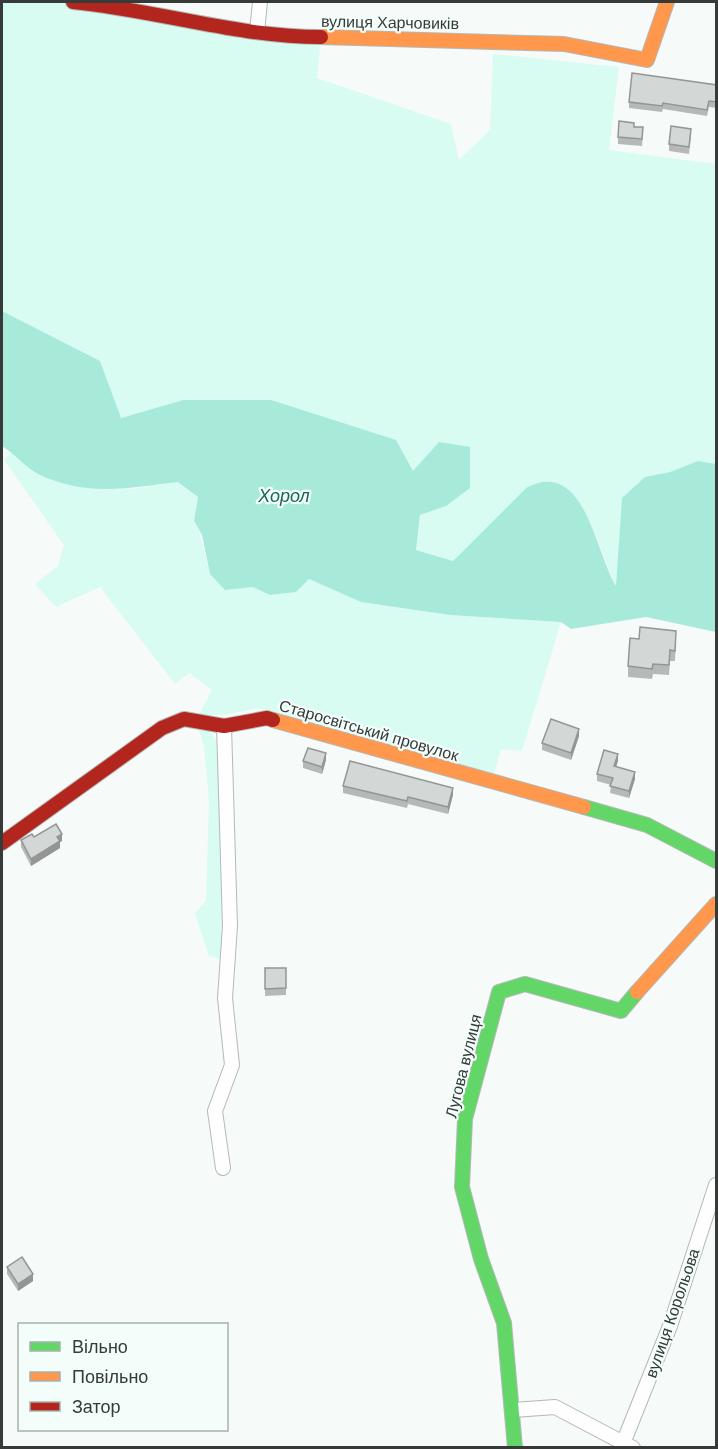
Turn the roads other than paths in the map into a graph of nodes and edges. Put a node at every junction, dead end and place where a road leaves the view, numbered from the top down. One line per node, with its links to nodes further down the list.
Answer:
1 (73, 2): 4 (street, вулиця Харчовиків)
2 (260, 2): 5 (street)
3 (667, 2): 5 (street, вулиця Харчовиків)
4 (118, 4): 5 (street, вулиця Харчовиків)
5 (257, 32)
6 (224, 726): 7 (street, Старосвітський провулок); 8 (street, Старосвітський провулок); 10 (street)
7 (2, 843)
8 (717, 861)
9 (717, 904): 12 (street, Лугова вулиця)
10 (223, 1168)
11 (717, 1185): 13 (street, вулиця Корольова)
12 (513, 1410): 13 (street); 14 (street, Лугова вулиця)
13 (629, 1444)
14 (515, 1448)

